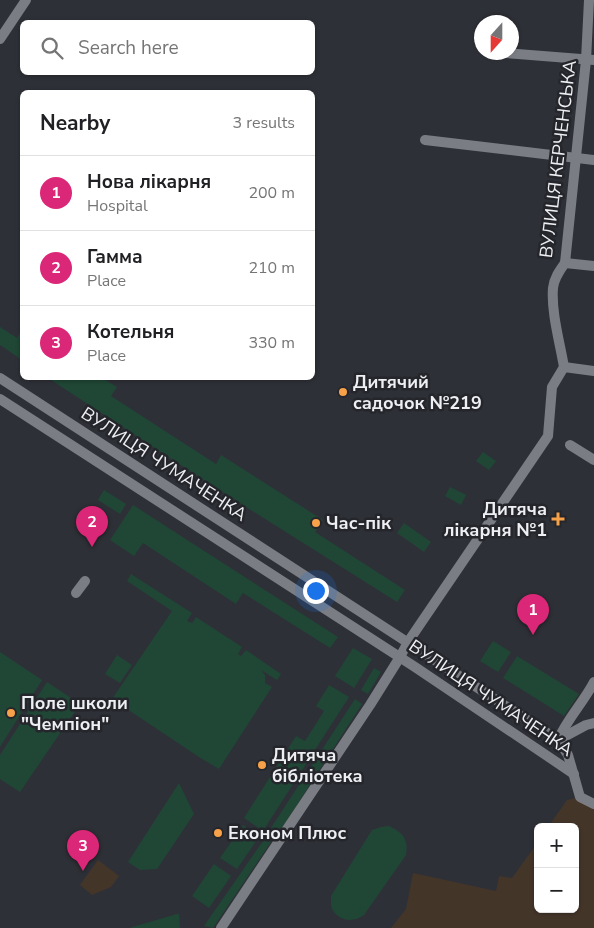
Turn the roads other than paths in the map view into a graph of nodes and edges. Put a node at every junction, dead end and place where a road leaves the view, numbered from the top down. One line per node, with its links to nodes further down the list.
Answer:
1 (26, 0): 3 (street)
2 (589, 0): 5 (street, ВУЛИЦЯ КЕРЧЕНСЬКА)
3 (0, 39)
4 (519, 54): 5 (street)
5 (590, 60): 7 (street, ВУЛИЦЯ КЕРЧЕНСЬКА)
6 (425, 140): 7 (street)
7 (576, 158): 8 (street); 9 (street, ВУЛИЦЯ КЕРЧЕНСЬКА)
8 (594, 160)
9 (565, 263): 10 (street); 11 (street, ВУЛИЦЯ КЕРЧЕНСЬКА)
10 (594, 266)
11 (564, 367): 12 (street); 19 (street)
12 (594, 371)
13 (0, 378): 19 (street, ВУЛИЦЯ ЧУМАЧЕНКА)
14 (0, 399): 20 (street, ВУЛИЦЯ ЧУМАЧЕНКА)
15 (570, 445): 16 (street)
16 (594, 460)
17 (85, 581): 18 (street)
18 (76, 593)
19 (408, 642): 20 (street); 23 (street, ВУЛИЦЯ ЧУМАЧЕНКА)
20 (400, 657): 24 (street, ВУЛИЦЯ ЧУМАЧЕНКА); 26 (street)
21 (594, 682): 23 (street)
22 (594, 723): 23 (street)
23 (558, 740): 24 (street, ВУЛИЦЯ ЧУМАЧЕНКА)
24 (574, 774): 25 (street)
25 (594, 804)
26 (221, 928)

